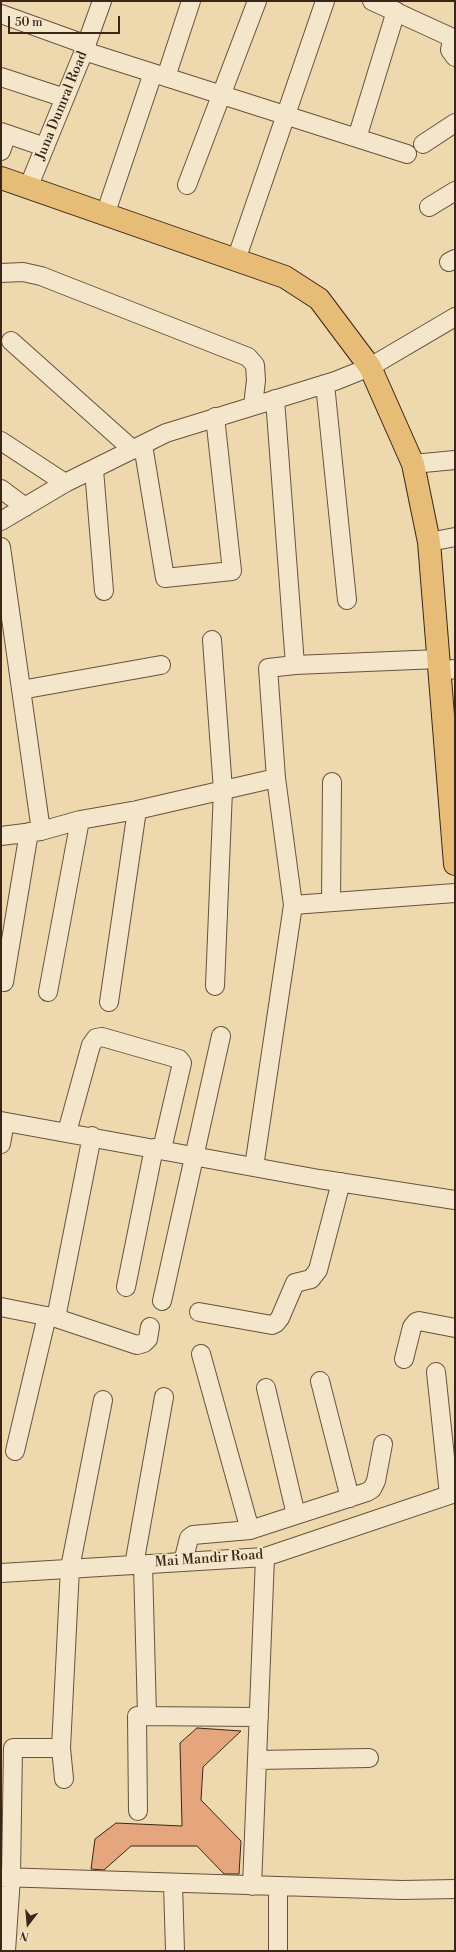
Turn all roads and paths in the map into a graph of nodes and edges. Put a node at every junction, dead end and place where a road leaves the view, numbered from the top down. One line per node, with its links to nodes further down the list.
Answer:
1 (102, 1): 9 (street, Juna Dumral Road)
2 (191, 1): 11 (street)
3 (257, 1): 13 (street)
4 (325, 1): 15 (street)
5 (372, 1): 6 (street)
6 (396, 11): 8 (street); 18 (street)
7 (1, 14): 9 (street)
8 (455, 40): 10 (street)
9 (85, 48): 11 (street); 14 (street, Juna Dumral Road)
10 (455, 57)
11 (160, 75): 13 (street); 28 (street)
12 (1, 77): 14 (street)
13 (222, 95): 15 (street); 24 (street)
14 (65, 98): 20 (street, Juna Dumral Road)
15 (286, 115): 18 (street); 29 (street)
16 (455, 123): 19 (street)
17 (4, 133): 20 (street); 21 (street)
18 (357, 138): 22 (street)
19 (423, 144)
20 (45, 147): 25 (street, Juna Dumral Road)
21 (1, 151)
22 (407, 154)
23 (1, 178): 25 (main road)
24 (187, 185)
25 (28, 188): 28 (main road)
26 (455, 191): 27 (street)
27 (430, 208)
28 (105, 214): 29 (main road)
29 (236, 260): 33 (main road)
30 (1, 273): 36 (street)
31 (455, 317): 33 (street)
32 (11, 341): 39 (street)
33 (370, 367): 34 (street); 41 (main road)
34 (325, 384): 35 (street); 51 (street)
35 (274, 399): 36 (street); 54 (street)
36 (253, 406): 37 (street)
37 (215, 417): 39 (street); 39 (street)
38 (1, 441): 43 (street)
39 (138, 447): 42 (street)
40 (455, 460): 41 (street)
41 (413, 464): 48 (main road)
42 (94, 470): 43 (street); 50 (street)
43 (65, 483): 45 (street)
44 (1, 489): 45 (street)
45 (25, 507): 46 (street)
46 (1, 520)
47 (455, 537): 48 (street)
48 (429, 542): 55 (main road)
49 (1, 547): 56 (street)
50 (104, 591)
51 (347, 600)
52 (212, 640): 59 (street)
53 (161, 665): 56 (street)
54 (295, 665): 55 (street); 57 (street)
55 (445, 666): 64 (main road)
56 (21, 690): 62 (street)
57 (276, 778): 59 (street); 67 (street)
58 (332, 782): 66 (street)
59 (223, 790): 60 (street); 69 (street)
60 (137, 810): 61 (street); 71 (street)
61 (80, 820): 62 (street); 70 (street)
62 (35, 831): 63 (street); 68 (street)
63 (1, 836)
64 (455, 864)
65 (455, 893): 66 (street)
66 (331, 902): 67 (street)
67 (293, 904): 79 (street)
68 (4, 982)
69 (215, 986)
70 (48, 992)
71 (108, 1002)
72 (221, 1036): 78 (street)
73 (3, 1122): 74 (street); 76 (street)
74 (67, 1132): 75 (street); 77 (street)
75 (92, 1136): 77 (street); 86 (street)
76 (1, 1144)
77 (158, 1149): 78 (street); 82 (street)
78 (193, 1155): 79 (street); 83 (street)
79 (254, 1167): 80 (street)
80 (341, 1182): 81 (street); 85 (street)
81 (455, 1200)
82 (126, 1287)
83 (162, 1301)
84 (1, 1307): 86 (street)
85 (199, 1312)
86 (52, 1317): 87 (street); 97 (street)
87 (150, 1327)
88 (455, 1328): 90 (street)
89 (201, 1354): 101 (street)
90 (404, 1359)
91 (436, 1372): 98 (street)
92 (320, 1381): 99 (street)
93 (266, 1388): 100 (street)
94 (164, 1397): 104 (street)
95 (103, 1400): 105 (street)
96 (383, 1444): 99 (street)
97 (15, 1451)
98 (452, 1494): 102 (street, Mai Mandir Road)
99 (350, 1498): 100 (street)
100 (296, 1515): 101 (street)
101 (250, 1530): 103 (street)
102 (265, 1557): 103 (street, Mai Mandir Road); 108 (street)
103 (183, 1562): 104 (street, Mai Mandir Road)
104 (139, 1564): 105 (street, Mai Mandir Road); 107 (street)
105 (70, 1568): 106 (street, Mai Mandir Road); 109 (street)
106 (1, 1572)
107 (148, 1716): 108 (street); 113 (street)
108 (259, 1717): 111 (street)
109 (61, 1748): 112 (street); 114 (street)
110 (369, 1758): 111 (street)
111 (257, 1760): 116 (street)
112 (64, 1779)
113 (138, 1811)
114 (6, 1877): 115 (street); 119 (street)
115 (173, 1884): 116 (street); 120 (street)
116 (252, 1886): 117 (street)
117 (278, 1887): 118 (street); 121 (street)
118 (455, 1889)
119 (6, 1951)
120 (175, 1951)
121 (278, 1951)

